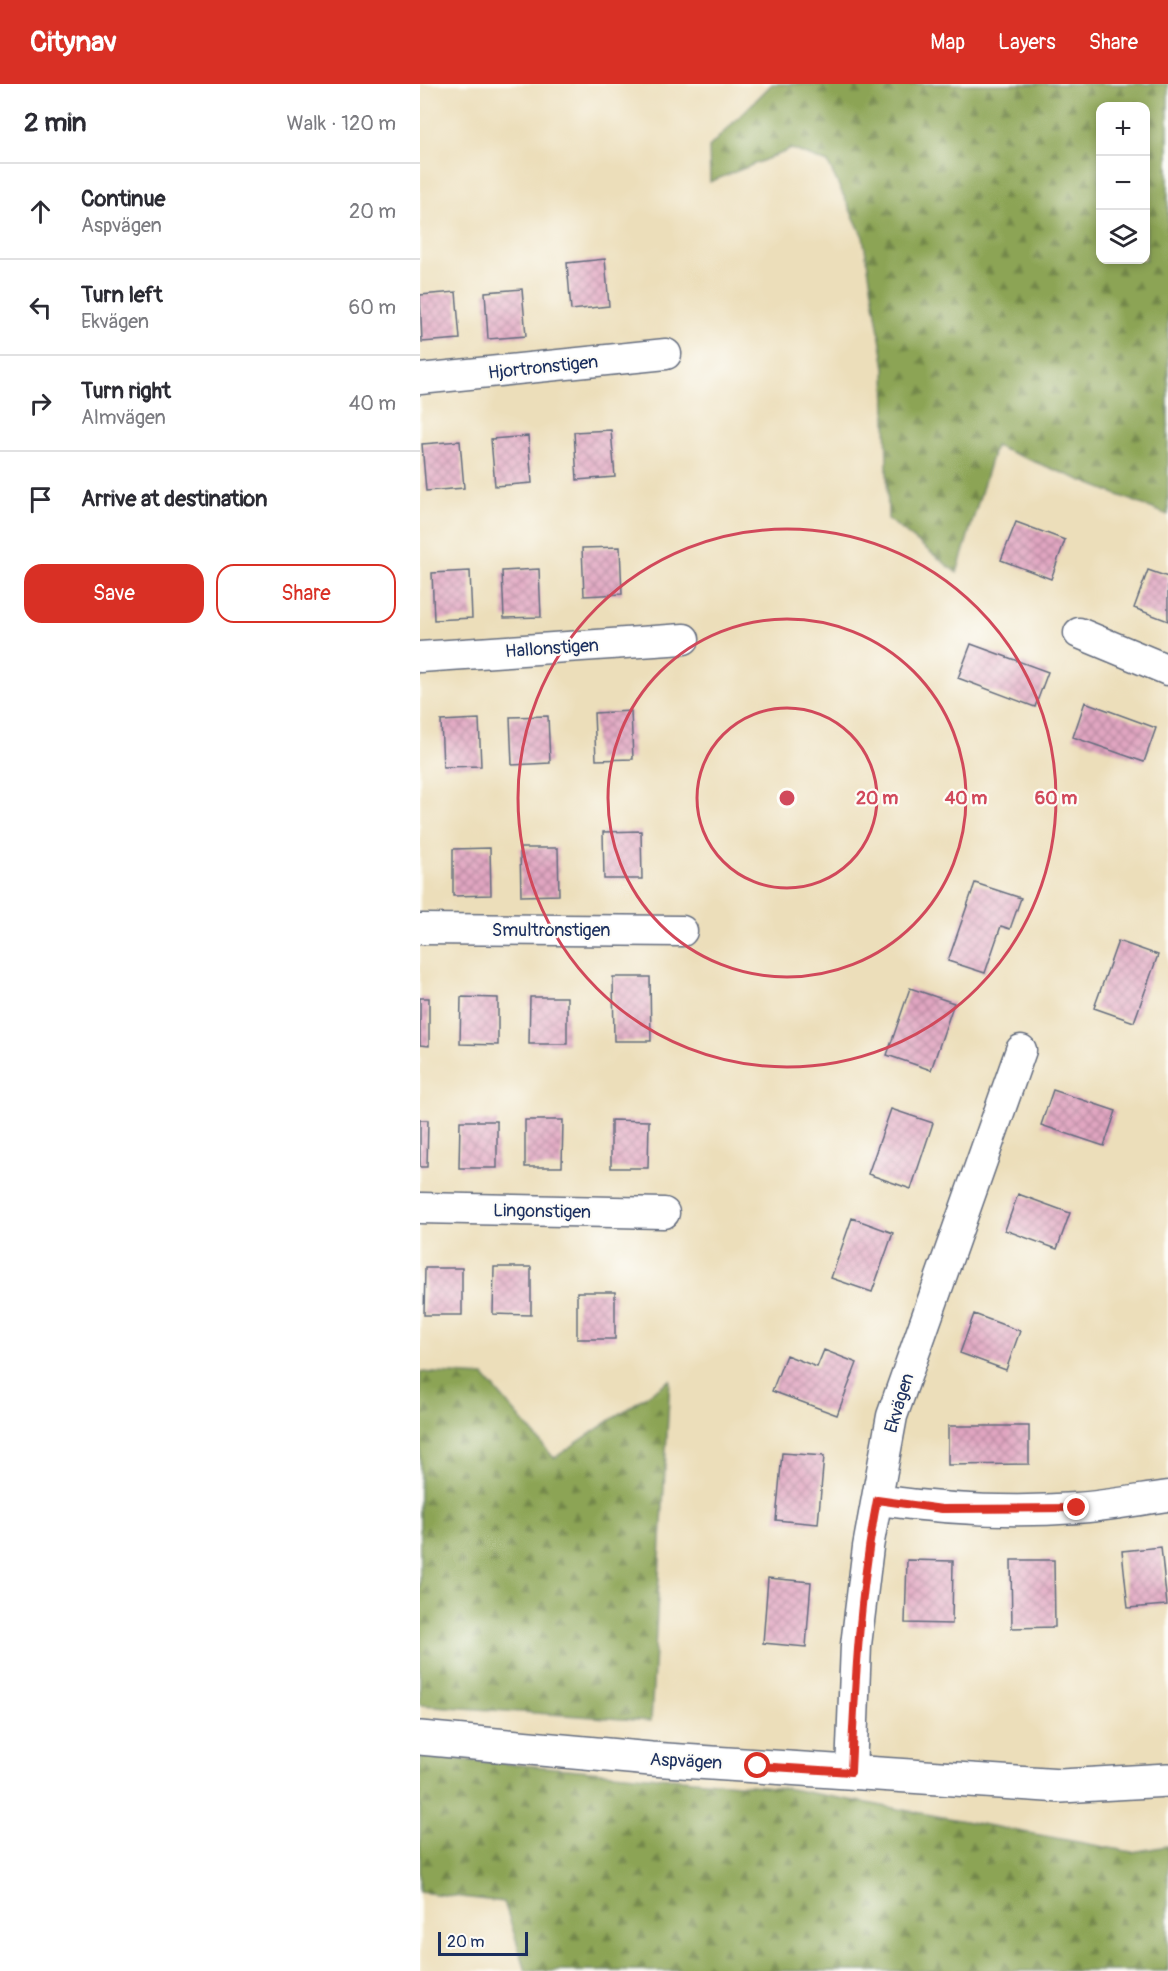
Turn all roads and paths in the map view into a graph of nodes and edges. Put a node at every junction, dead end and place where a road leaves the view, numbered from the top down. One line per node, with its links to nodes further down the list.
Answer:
1 (666, 354): 2 (street, Hjortronstigen)
2 (420, 379)
3 (1079, 633): 6 (street)
4 (684, 639): 5 (street, Hallonstigen)
5 (420, 657)
6 (1168, 670)
7 (420, 929): 8 (street, Smultronstigen)
8 (682, 931)
9 (1021, 1050): 13 (street, Ekvägen)
10 (420, 1208): 11 (street, Lingonstigen)
11 (664, 1213)
12 (1168, 1496): 13 (street)
13 (877, 1500): 15 (street, Ekvägen)
14 (420, 1738): 15 (street, Aspvägen)
15 (851, 1772): 16 (street, Aspvägen)
16 (1168, 1780)

